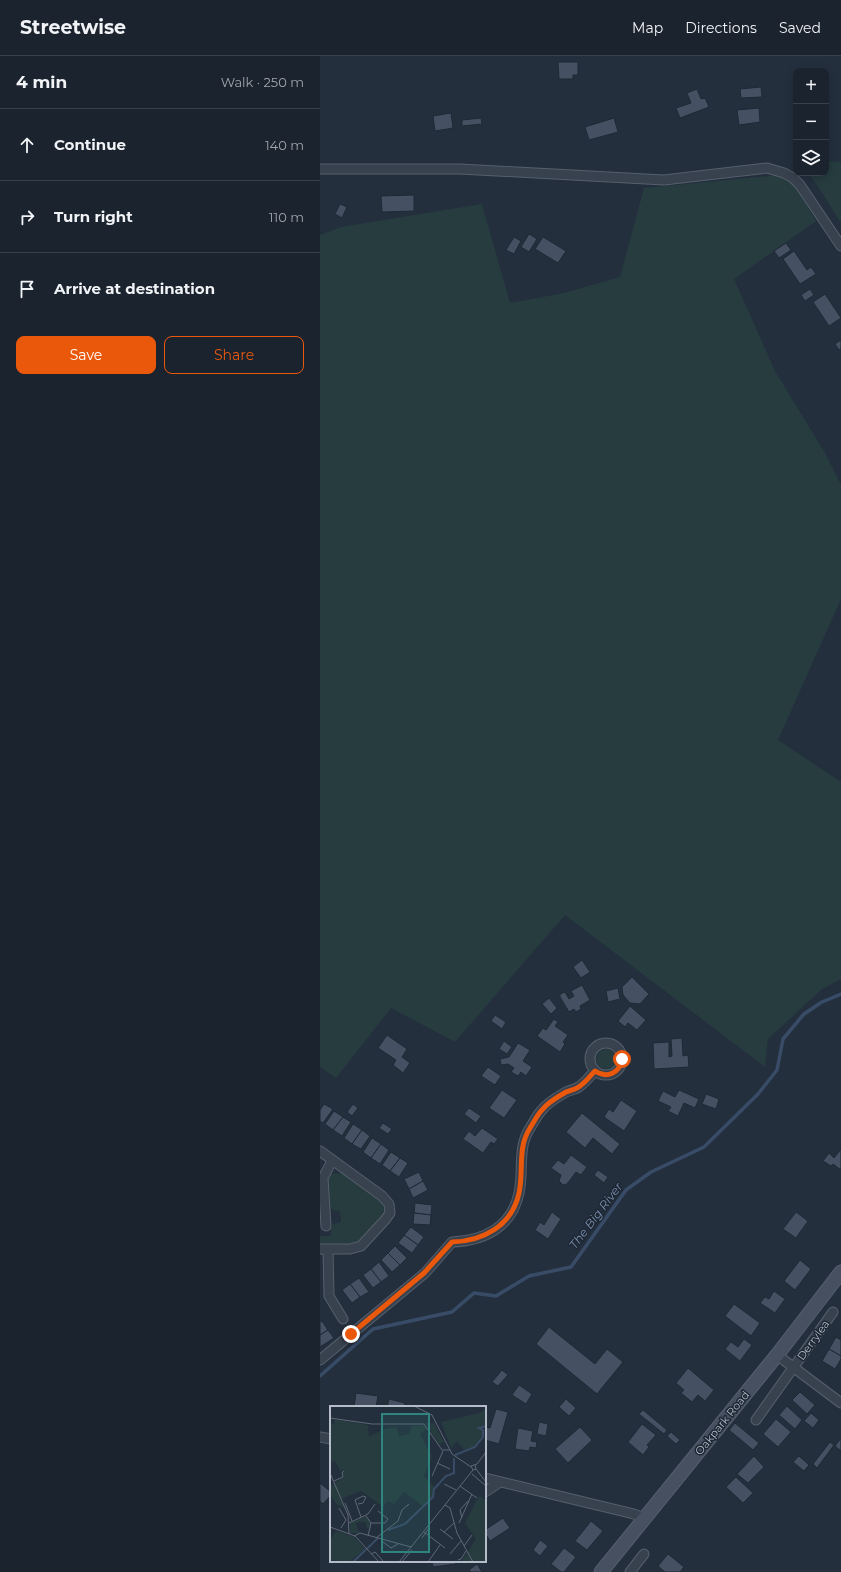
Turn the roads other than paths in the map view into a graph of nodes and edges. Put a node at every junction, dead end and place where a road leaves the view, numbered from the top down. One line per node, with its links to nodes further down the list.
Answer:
1 (320, 169): 2 (street)
2 (841, 246)
3 (595, 1071): 12 (street)
4 (320, 1152): 5 (street)
5 (332, 1161): 6 (street); 7 (street)
6 (326, 1226)
7 (324, 1249): 10 (street)
8 (841, 1272): 11 (main road, Oakpark Road)
9 (833, 1312): 13 (street, Derrylea)
10 (343, 1319)
11 (777, 1355): 13 (street, Derrylea); 21 (main road, Oakpark Road)
12 (320, 1360)
13 (794, 1367): 14 (street, Derrylea); 15 (street, Derrylea)
14 (841, 1403)
15 (756, 1420)
16 (320, 1437): 17 (street)
17 (330, 1440)
18 (486, 1478): 19 (street)
19 (500, 1482): 20 (street); 21 (street)
20 (486, 1491)
21 (644, 1518): 23 (main road, Oakpark Road)
22 (644, 1554): 24 (street)
23 (601, 1572)
24 (630, 1572)

